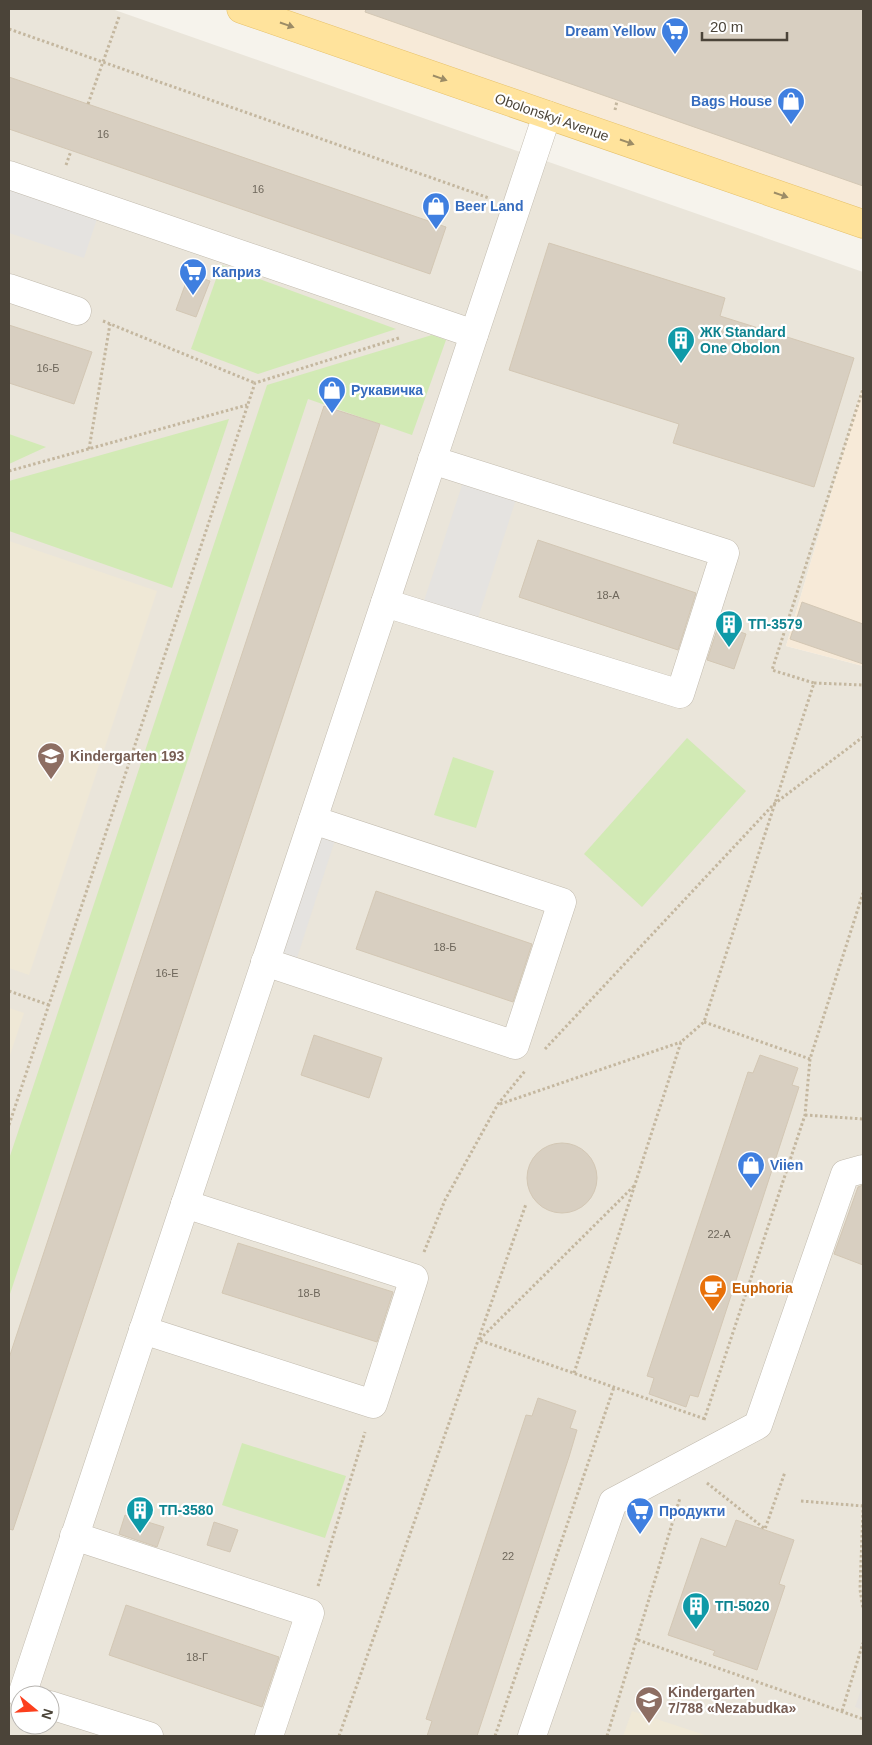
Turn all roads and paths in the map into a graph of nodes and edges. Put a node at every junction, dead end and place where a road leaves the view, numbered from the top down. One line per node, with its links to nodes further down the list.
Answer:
1 (241, 9): 6 (main road, Obolonskyi Avenue, one-way to 6)
2 (119, 17): 4 (path)
3 (9, 30): 4 (path)
4 (103, 63): 5 (path); 8 (path)
5 (88, 104)
6 (547, 115): 8 (lane); 9 (main road, Obolonskyi Avenue, one-way to 9)
7 (9, 175): 13 (lane)
8 (516, 208): 13 (lane)
9 (863, 224)
10 (9, 288): 11 (lane)
11 (77, 311): 12 (path)
12 (110, 324): 15 (path); 18 (path)
13 (474, 334): 19 (lane)
14 (406, 336): 15 (path)
15 (255, 383): 17 (path)
16 (863, 389): 22 (path)
17 (248, 405): 18 (path); 30 (path)
18 (89, 449): 20 (path)
19 (432, 460): 21 (lane); 21 (lane)
20 (9, 471)
21 (385, 603): 26 (lane)
22 (814, 683): 23 (path); 25 (path)
23 (863, 685)
24 (863, 737): 25 (path)
25 (774, 804): 31 (path); 33 (path)
26 (313, 820): 28 (lane); 33 (lane)
27 (863, 893): 34 (path)
28 (265, 962): 33 (lane); 42 (lane)
29 (9, 991): 30 (path)
30 (49, 1005): 39 (path)
31 (704, 1022): 32 (path); 34 (path)
32 (682, 1042): 36 (path); 41 (path)
33 (514, 1045)
34 (810, 1059): 37 (path)
35 (528, 1068): 36 (path)
36 (498, 1104): 44 (path)
37 (805, 1115): 38 (path); 50 (path)
38 (863, 1119)
39 (9, 1124)
40 (863, 1169): 51 (lane)
41 (635, 1184): 46 (path); 47 (path)
42 (185, 1204): 44 (lane); 45 (lane)
43 (526, 1204): 46 (path)
44 (414, 1278): 49 (lane)
45 (143, 1330): 49 (lane); 56 (lane)
46 (479, 1340): 47 (path); 67 (path)
47 (574, 1373): 48 (path)
48 (614, 1387): 50 (path); 68 (path)
49 (373, 1404): 58 (path)
50 (705, 1419): 51 (path)
51 (690, 1465): 52 (path); 59 (path); 69 (lane)
52 (785, 1472)
53 (801, 1501): 54 (path)
54 (863, 1506)
55 (863, 1510): 57 (path)
56 (74, 1536): 58 (lane); 61 (lane)
57 (863, 1609)
58 (310, 1613): 66 (lane)
59 (638, 1640): 63 (path); 70 (path)
60 (863, 1643): 63 (path)
61 (25, 1685)
62 (60, 1709): 65 (lane)
63 (842, 1711): 64 (path)
64 (863, 1719)
65 (149, 1736)
66 (269, 1736)
67 (339, 1736)
68 (494, 1736)
69 (532, 1736)
70 (607, 1736)

